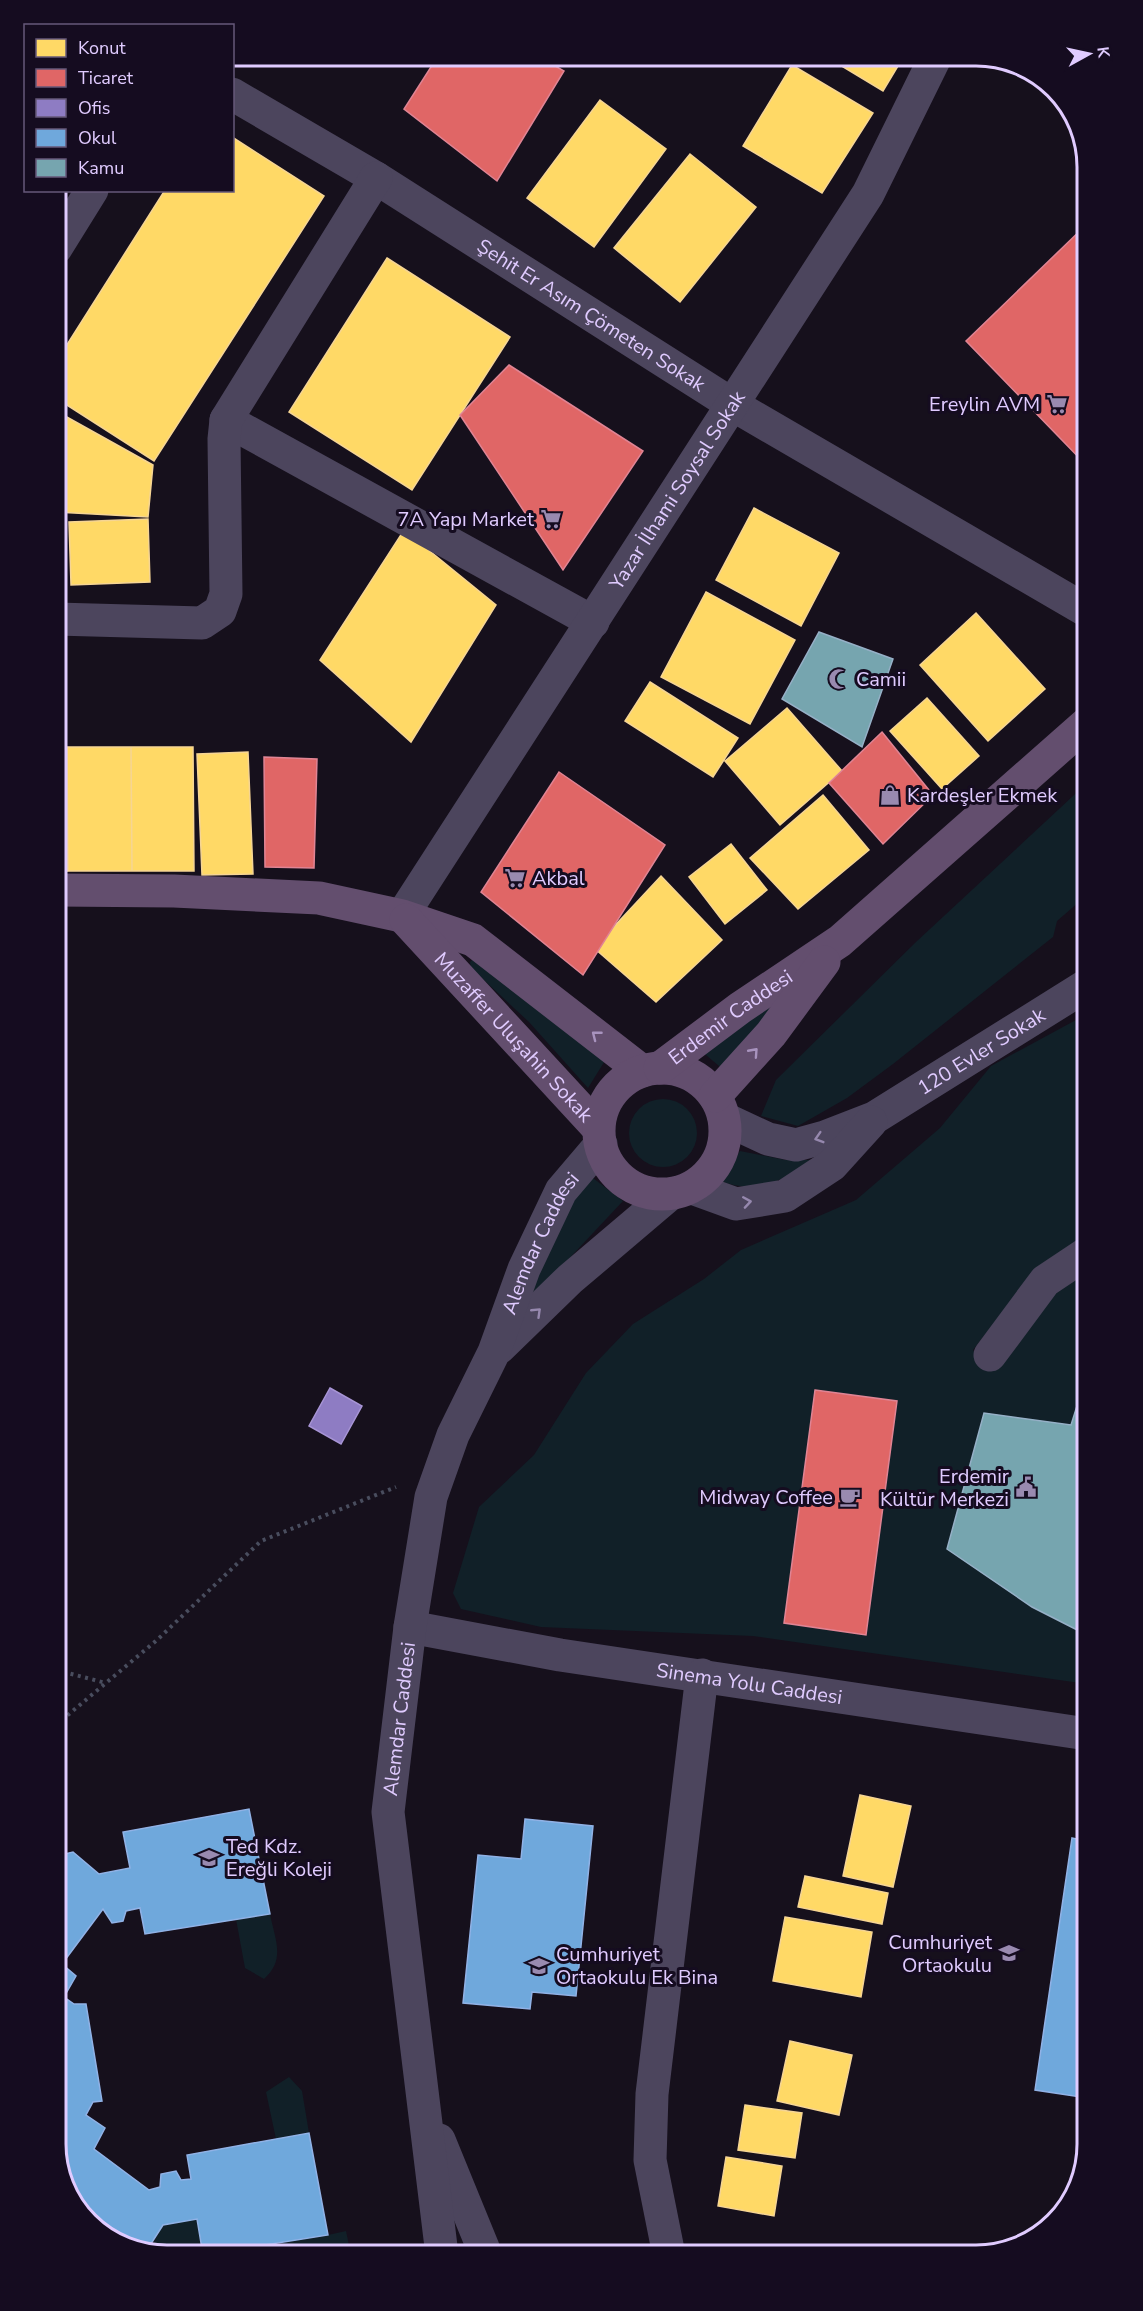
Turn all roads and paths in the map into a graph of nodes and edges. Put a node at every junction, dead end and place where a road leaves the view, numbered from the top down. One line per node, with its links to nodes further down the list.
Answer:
1 (931, 66): 6 (street, Yazar İlhami Soysal Sokak)
2 (234, 95): 3 (street, Şehit Er Asım Çömeten Sokak)
3 (376, 178): 6 (street, Şehit Er Asım Çömeten Sokak); 7 (street)
4 (92, 192): 5 (street)
5 (66, 232)
6 (733, 405): 8 (street, Şehit Er Asım Çömeten Sokak); 10 (street, Yazar İlhami Soysal Sokak)
7 (226, 420): 9 (street); 10 (street)
8 (1077, 605)
9 (66, 619)
10 (593, 622): 13 (street, Yazar İlhami Soysal Sokak)
11 (1077, 733): 14 (main road, Erdemir Caddesi)
12 (66, 890): 13 (main road, Muzaffer Uluşahin Sokak)
13 (402, 916): 16 (main road, Muzaffer Uluşahin Sokak, one-way to 13); 19 (main road, Muzaffer Uluşahin Sokak)
14 (840, 941): 16 (main road, Erdemir Caddesi); 17 (main road, Erdemir Caddesi, one-way to 14)
15 (1077, 992): 18 (street, 120 Evler Sokak)
16 (651, 1070): 17 (main road, Erdemir Caddesi); 19 (main road, Muzaffer Uluşahin Sokak)
17 (720, 1108): 18 (street, 120 Evler Sokak, one-way to 17); 20 (main road, Alemdar Caddesi)
18 (874, 1118): 20 (street, 120 Evler Sokak, one-way to 18)
19 (599, 1136): 20 (main road, Alemdar Caddesi); 22 (street, Alemdar Caddesi)
20 (680, 1191): 22 (street, Alemdar Caddesi, one-way to 20)
21 (1077, 1260): 23 (street)
22 (494, 1352): 25 (street, Alemdar Caddesi)
23 (990, 1355)
24 (398, 1486): 28 (path)
25 (410, 1627): 27 (street, Sinema Yolu Caddesi); 31 (street, Alemdar Caddesi)
26 (66, 1673): 28 (path)
27 (702, 1675): 30 (street, Sinema Yolu Caddesi); 34 (street)
28 (106, 1683): 29 (path)
29 (66, 1717)
30 (1077, 1732)
31 (422, 2098): 32 (street, Alemdar Caddesi); 33 (street, Alemdar Caddesi)
32 (441, 2245)
33 (482, 2245)
34 (667, 2245)

